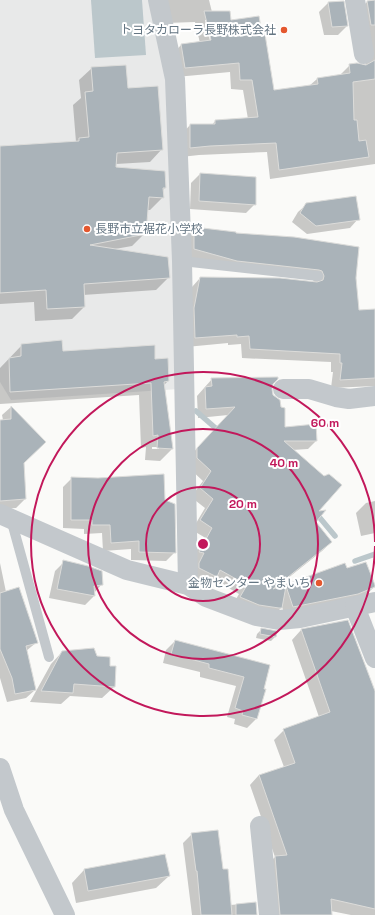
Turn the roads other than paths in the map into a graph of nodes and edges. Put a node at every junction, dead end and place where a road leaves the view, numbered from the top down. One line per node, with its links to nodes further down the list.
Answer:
1 (158, 0): 4 (street)
2 (356, 0): 3 (street)
3 (364, 54)
4 (182, 261): 5 (lane); 9 (street)
5 (318, 276)
6 (283, 389): 7 (street)
7 (375, 396)
8 (5, 517): 9 (street); 12 (lane)
9 (188, 585): 11 (street)
10 (375, 602): 11 (street)
11 (355, 607): 13 (street)
12 (49, 657)
13 (375, 658)
14 (0, 768): 16 (street)
15 (260, 826): 17 (street)
16 (65, 915)
17 (269, 915)

